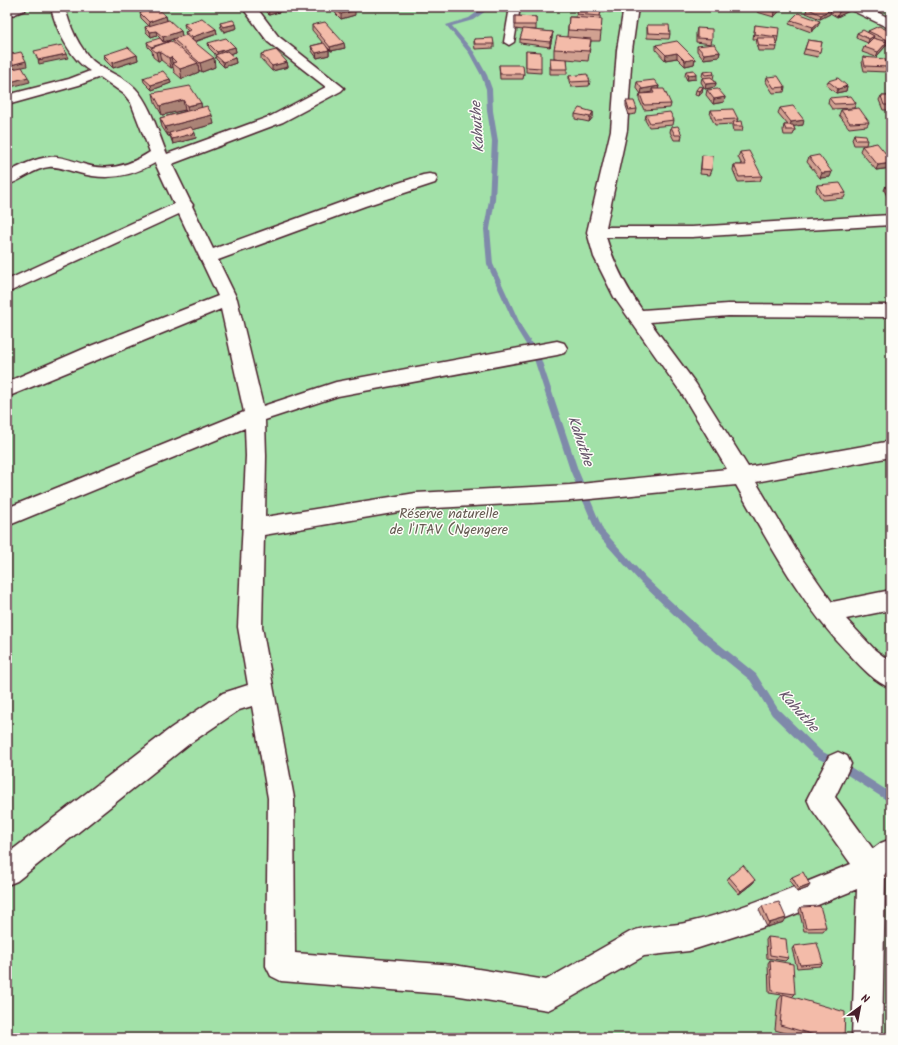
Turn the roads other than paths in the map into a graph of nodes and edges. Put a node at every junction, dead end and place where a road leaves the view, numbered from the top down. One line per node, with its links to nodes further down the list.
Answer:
1 (20, 7): 7 (street)
2 (58, 7): 10 (street)
3 (249, 7): 12 (street)
4 (515, 7): 9 (lane)
5 (631, 7): 17 (street)
6 (856, 7): 8 (street)
7 (7, 13)
8 (891, 25)
9 (509, 42)
10 (101, 72): 11 (street); 12 (street)
11 (7, 100)
12 (162, 157): 14 (street); 15 (street)
13 (429, 179): 18 (street)
14 (7, 180)
15 (185, 205): 18 (street); 19 (street)
16 (891, 220): 17 (street)
17 (596, 232): 22 (street)
18 (208, 257): 20 (street)
19 (7, 287)
20 (228, 299): 24 (street); 25 (street)
21 (891, 311): 22 (street)
22 (638, 317): 27 (street)
23 (557, 348): 25 (street)
24 (7, 390)
25 (255, 416): 28 (street); 29 (street)
26 (891, 449): 27 (street)
27 (743, 476): 29 (street); 31 (street)
28 (7, 517)
29 (254, 528): 33 (street)
30 (891, 600): 31 (street)
31 (826, 613): 32 (street)
32 (891, 678)
33 (262, 692): 35 (street); 36 (street)
34 (838, 764): 35 (street)
35 (881, 861): 37 (street)
36 (7, 870)
37 (867, 1038)

